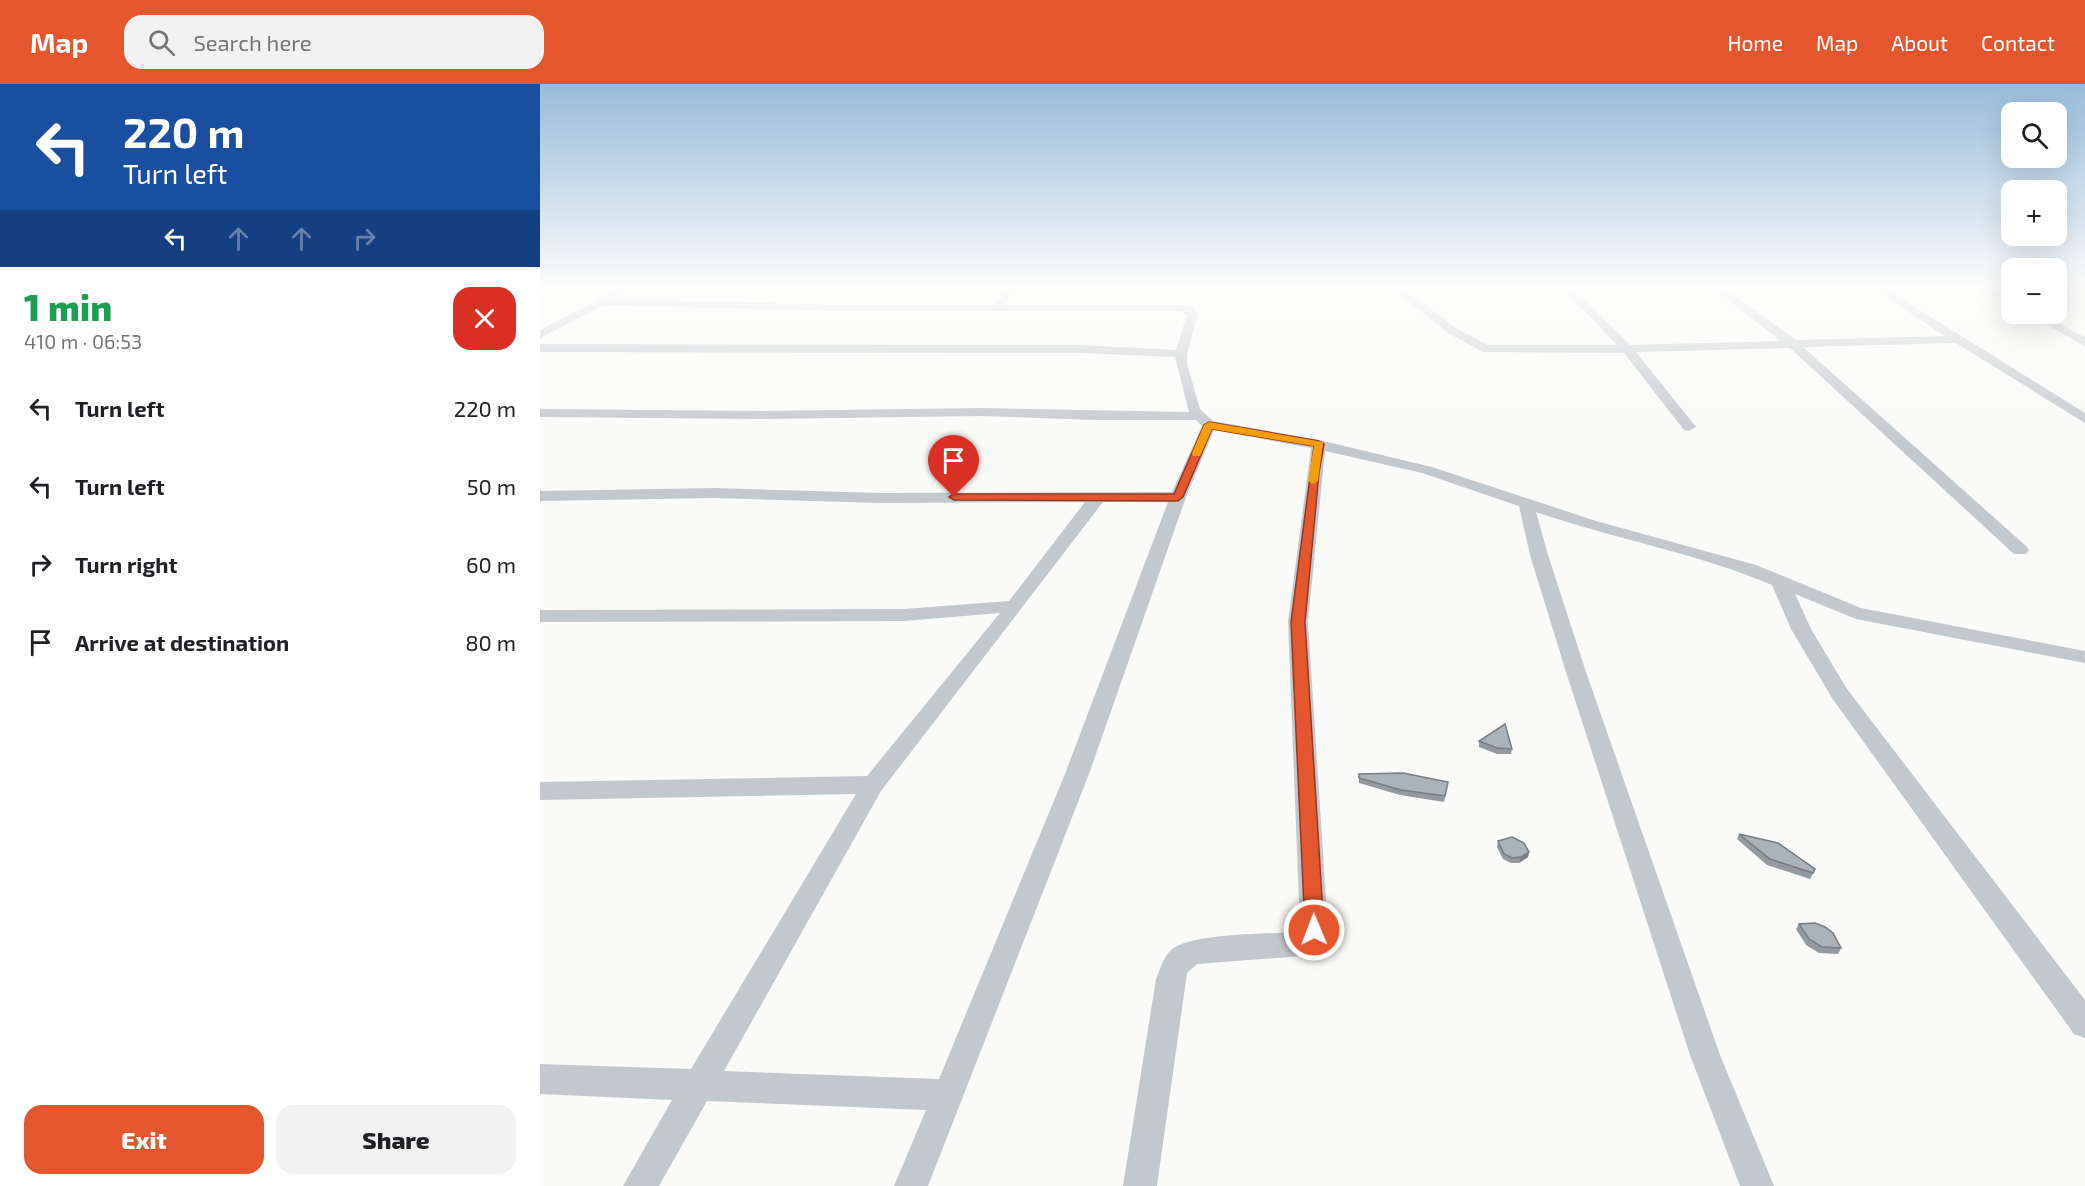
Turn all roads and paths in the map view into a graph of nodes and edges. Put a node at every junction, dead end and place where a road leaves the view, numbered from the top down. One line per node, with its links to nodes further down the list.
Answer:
1 (1186, 338): 9 (street)
2 (1467, 338): 8 (street)
3 (1617, 338): 8 (street)
4 (1785, 338): 6 (street)
5 (1957, 339): 6 (street); 11 (street)
6 (1793, 344): 8 (street); 19 (street)
7 (540, 348): 9 (street)
8 (1627, 349): 13 (street)
9 (1181, 354): 12 (street)
10 (540, 413): 12 (street)
11 (2085, 419)
12 (1204, 421): 14 (street); 17 (street)
13 (1689, 428)
14 (1319, 444): 18 (street); 32 (street)
15 (540, 496): 16 (street)
16 (1099, 497): 17 (street); 21 (street)
17 (1178, 497): 29 (street)
18 (1526, 504): 20 (street); 33 (street)
19 (2020, 550)
20 (1780, 582): 23 (street); 26 (street)
21 (1015, 606): 22 (street); 24 (street)
22 (540, 616)
23 (2084, 658)
24 (873, 785): 25 (street); 28 (street)
25 (543, 793)
26 (2085, 1024)
27 (540, 1079): 28 (street)
28 (699, 1086): 29 (street); 30 (street)
29 (948, 1095): 31 (street)
30 (640, 1186)
31 (912, 1186)
32 (1140, 1186)
33 (1757, 1186)

